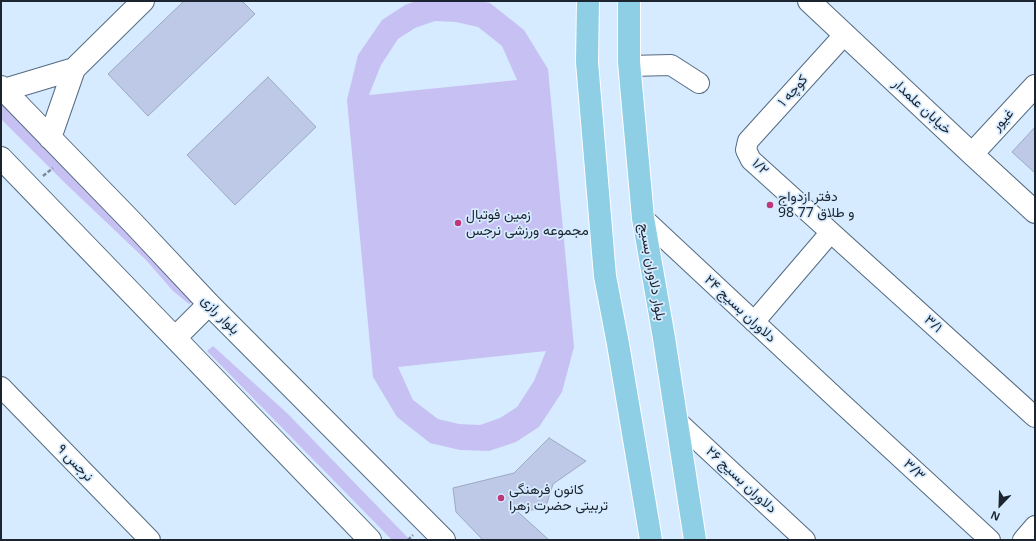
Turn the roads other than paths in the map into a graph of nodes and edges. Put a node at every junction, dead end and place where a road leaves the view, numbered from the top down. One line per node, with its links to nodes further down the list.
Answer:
1 (144, 1): 7 (main road)
2 (588, 1): 29 (main road)
3 (629, 1): 6 (main road, بلوار دلاوران بسیج)
4 (809, 1): 5 (main road, خیابان علمدار)
5 (845, 34): 12 (street, کوچه ۱); 13 (main road, خیابان علمدار)
6 (630, 66): 8 (street); 16 (main road, بلوار دلاوران بسیج)
7 (74, 69): 10 (main road); 11 (main road)
8 (699, 83)
9 (1035, 86): 13 (main road, غیور)
10 (3, 88): 11 (main road, بلوار رازی)
11 (50, 138): 18 (main road, بلوار رازی)
12 (746, 150): 17 (street, ۱/۲)
13 (972, 154): 15 (main road, خیابان علمدار)
14 (1, 158): 20 (main road)
15 (1035, 212)
16 (643, 218): 19 (street, دلاوران بسیج ۲۴); 24 (main road, بلوار دلاوران بسیج)
17 (827, 235): 19 (street); 23 (street, ۳/۱)
18 (208, 304): 20 (main road); 28 (main road, بلوار رازی)
19 (754, 322): 22 (street, دلاوران بسیج ۲۴)
20 (175, 338): 26 (main road)
21 (1, 387): 27 (street, نرجس ۹)
22 (838, 400): 32 (street, ۳/۳)
23 (1035, 417)
24 (677, 421): 30 (main road, بلوار دلاوران بسیج); 31 (street, دلاوران بسیج ۲۶)
25 (1035, 526): 33 (street)
26 (365, 539)
27 (150, 540)
28 (444, 540)
29 (651, 540)
30 (695, 540)
31 (805, 540)
32 (990, 540)
33 (1022, 540)

